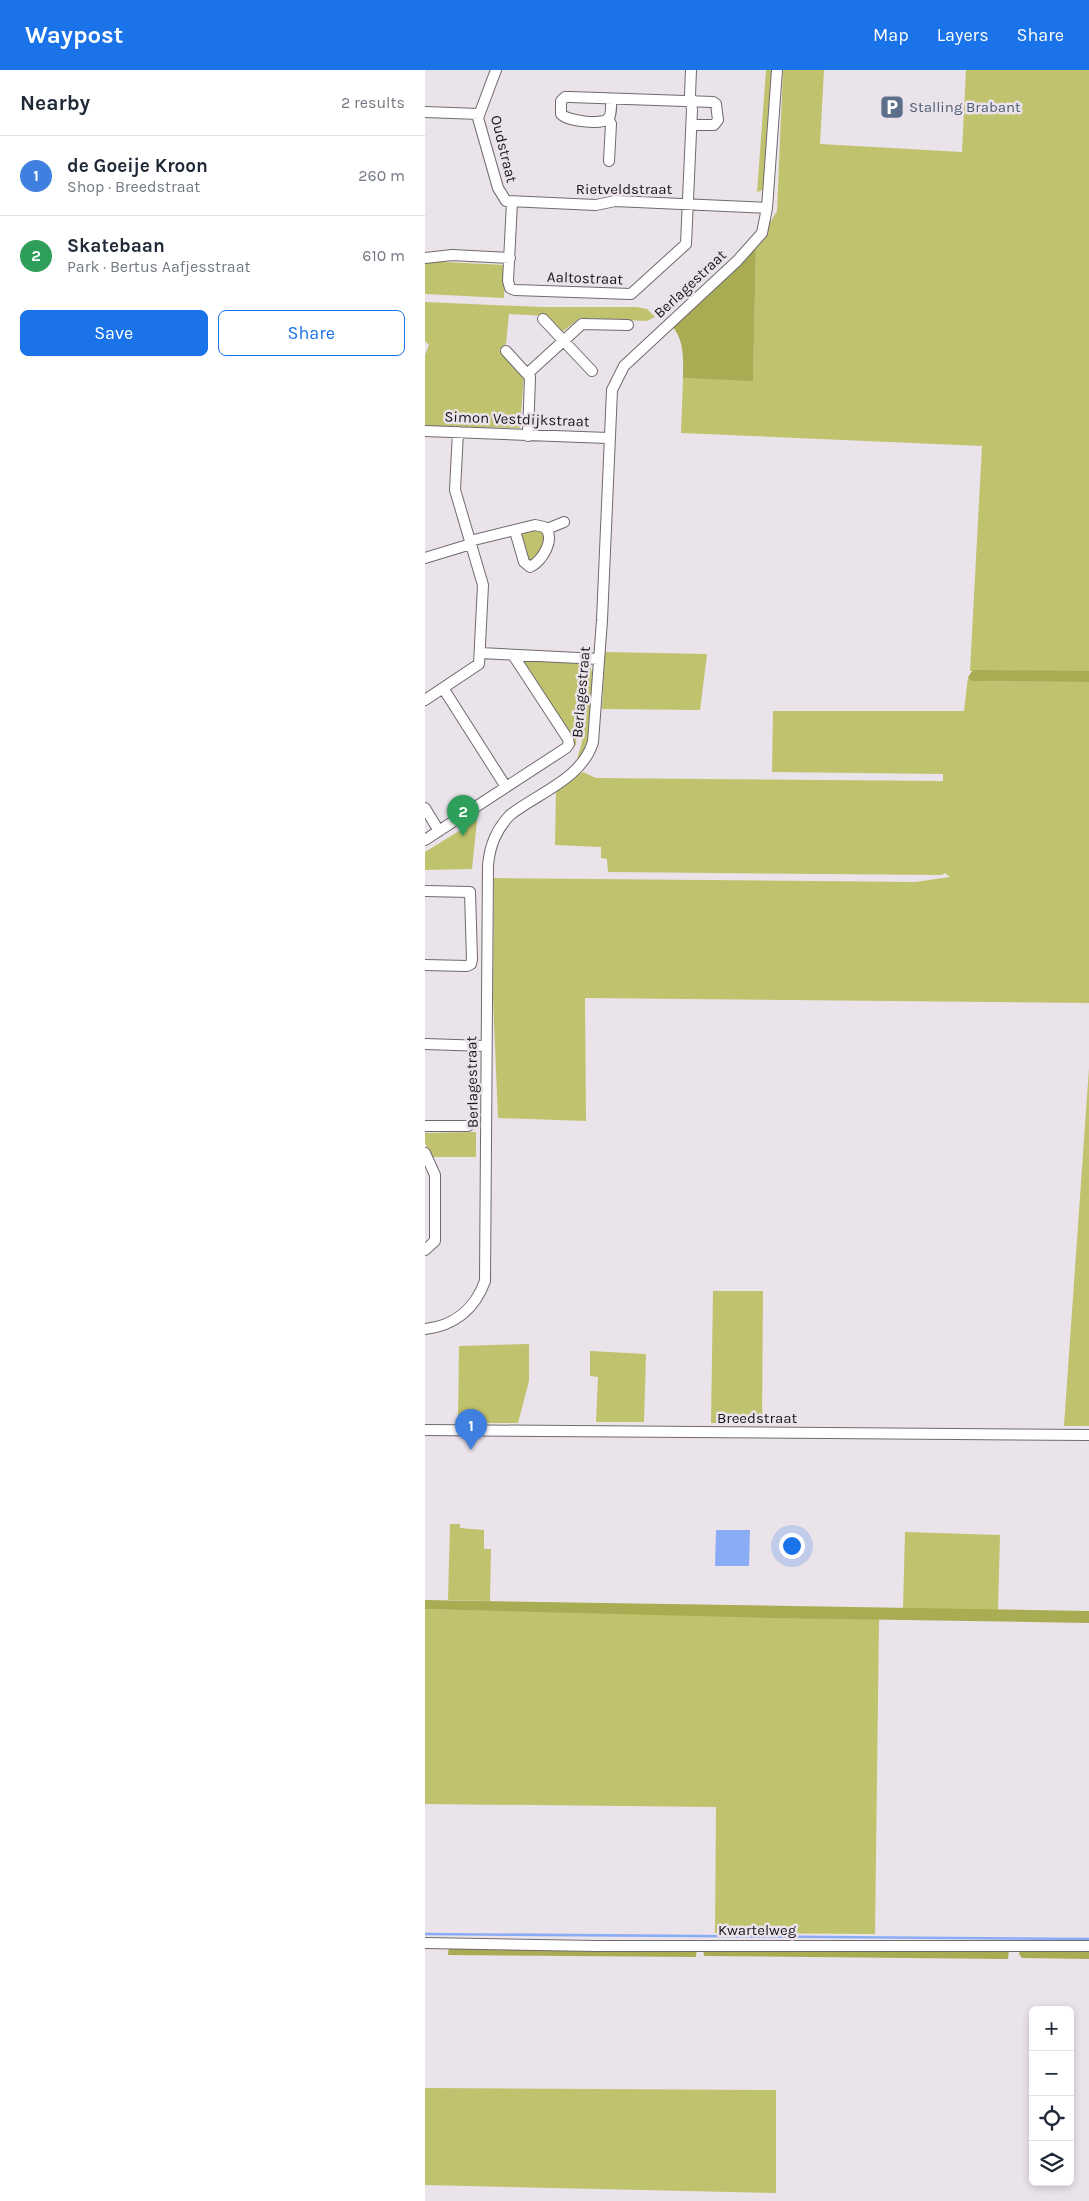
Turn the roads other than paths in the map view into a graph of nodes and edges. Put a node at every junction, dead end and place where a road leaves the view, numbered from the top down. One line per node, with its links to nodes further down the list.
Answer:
1 (496, 70): 7 (street, Oudstraat)
2 (691, 70): 5 (street, Aaltostraat)
3 (777, 70): 13 (street, Berlagestraat)
4 (611, 98): 5 (street); 8 (street); 8 (street)
5 (691, 102): 9 (street, Aaltostraat); 9 (street)
6 (425, 112): 7 (street)
7 (479, 114): 11 (street, Oudstraat)
8 (608, 118): 10 (street)
9 (692, 125): 12 (street, Aaltostraat)
10 (609, 161)
11 (512, 202): 12 (street, Rietveldstraat); 15 (street, Aaltostraat)
12 (688, 204): 13 (street, Rietveldstraat); 15 (street, Aaltostraat)
13 (767, 208): 25 (street, Berlagestraat)
14 (425, 258): 15 (street)
15 (509, 258)
16 (543, 319): 18 (street)
17 (628, 325): 18 (street)
18 (564, 341): 20 (street); 21 (street)
19 (506, 351): 21 (street)
20 (592, 371)
21 (527, 374): 24 (street)
22 (425, 431): 23 (street, Simon Vestdijkstraat)
23 (458, 432): 24 (street, Simon Vestdijkstraat); 29 (street)
24 (528, 436): 25 (street, Simon Vestdijkstraat)
25 (609, 438): 33 (street, Berlagestraat)
26 (564, 522): 27 (street)
27 (547, 529): 28 (street); 28 (street)
28 (515, 531): 29 (street)
29 (471, 543): 30 (street); 31 (street)
30 (425, 558)
31 (480, 654): 32 (street); 34 (street)
32 (513, 655): 33 (street); 36 (street)
33 (599, 659): 43 (street, Berlagestraat)
34 (443, 688): 35 (street); 36 (street)
35 (425, 700)
36 (506, 787): 38 (street)
37 (425, 808): 38 (street)
38 (439, 830): 39 (street)
39 (425, 840)
40 (425, 891): 41 (street)
41 (425, 965)
42 (425, 1044): 43 (street)
43 (486, 1046): 48 (street, Berlagestraat)
44 (425, 1126): 45 (street)
45 (468, 1126)
46 (425, 1153): 47 (street)
47 (425, 1250)
48 (425, 1329)
49 (425, 1430): 50 (street, Breedstraat)
50 (1089, 1435)
51 (425, 1943): 52 (street, Kwartelweg)
52 (1089, 1946)

